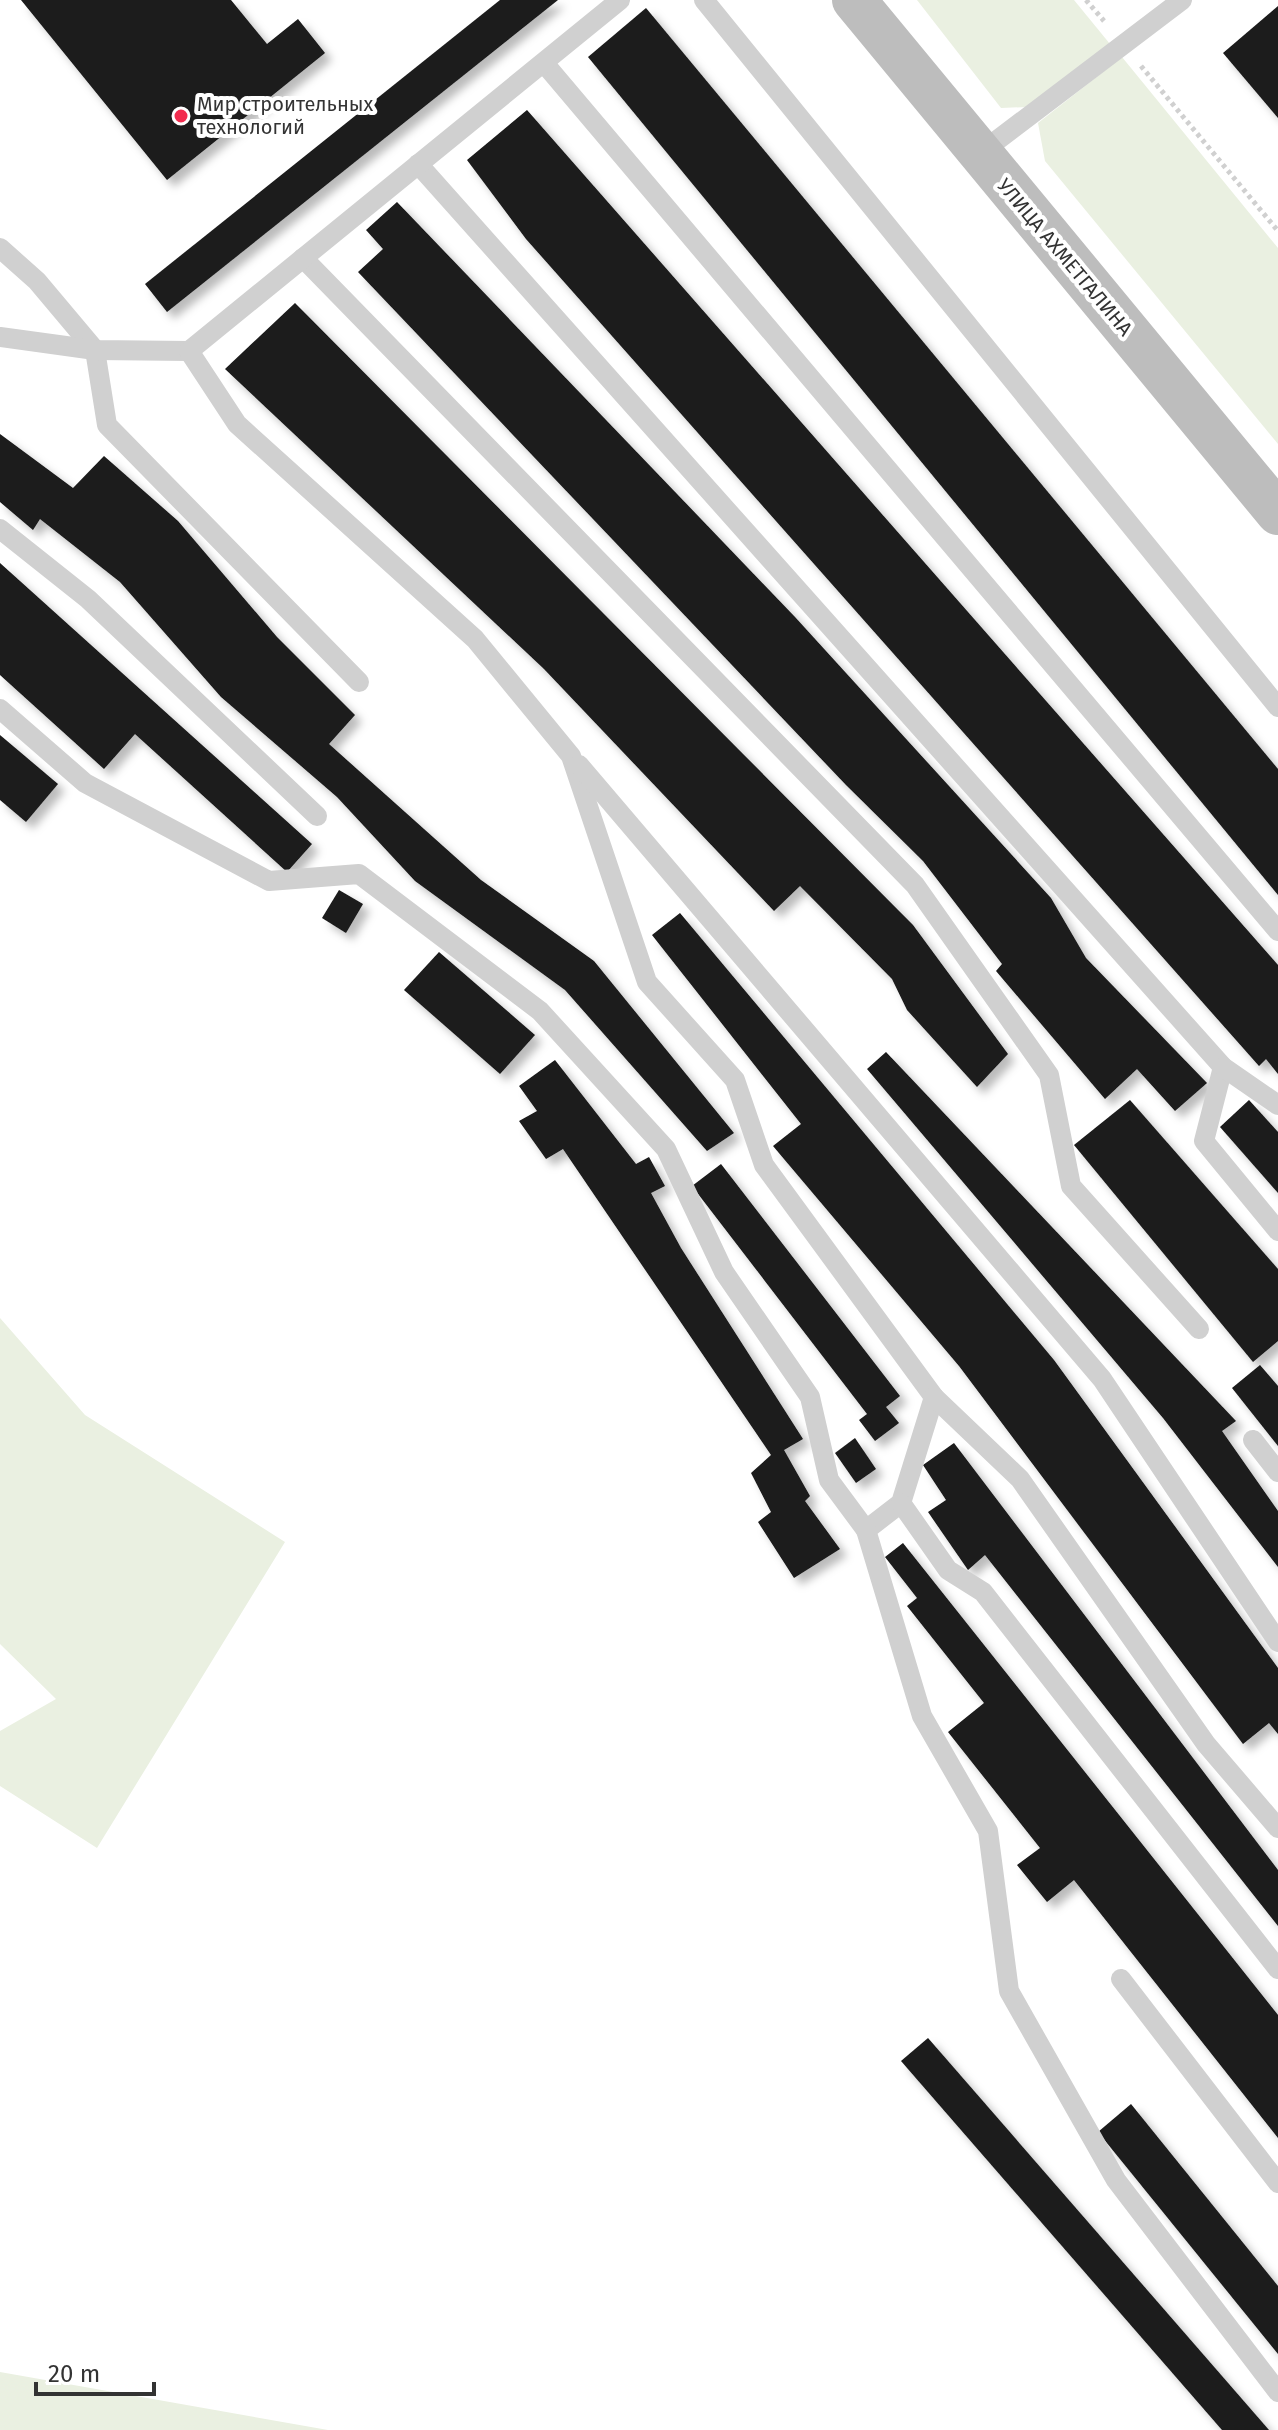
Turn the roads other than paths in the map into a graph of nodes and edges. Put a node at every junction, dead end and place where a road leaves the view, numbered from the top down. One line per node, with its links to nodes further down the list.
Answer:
1 (620, 0): 5 (lane)
2 (704, 0): 16 (lane)
3 (854, 0): 6 (main road, УЛИЦА АХМЕТГАЛИНА)
4 (1182, 0): 6 (lane)
5 (544, 63): 7 (lane); 20 (lane)
6 (979, 154): 13 (main road, УЛИЦА АХМЕТГАЛИНА)
7 (418, 164): 9 (lane); 21 (lane)
8 (0, 248): 11 (lane)
9 (303, 258): 12 (lane); 24 (lane)
10 (0, 337): 11 (lane)
11 (95, 350): 12 (lane); 15 (lane)
12 (189, 351): 18 (lane)
13 (1278, 513)
14 (0, 529): 19 (lane)
15 (359, 682)
16 (1278, 707)
17 (0, 709): 29 (lane)
18 (571, 756): 25 (lane); 30 (lane)
19 (317, 816)
20 (1278, 931)
21 (1223, 1067): 22 (lane); 23 (lane)
22 (1278, 1105)
23 (1278, 1231)
24 (1199, 1329)
25 (934, 1397): 28 (lane); 31 (lane)
26 (1253, 1440): 27 (lane)
27 (1278, 1472)
28 (901, 1503): 29 (lane); 32 (lane)
29 (866, 1530): 35 (lane)
30 (1278, 1642)
31 (1278, 1828)
32 (1278, 1969)
33 (1121, 1979): 34 (lane)
34 (1278, 2183)
35 (1278, 2392)

